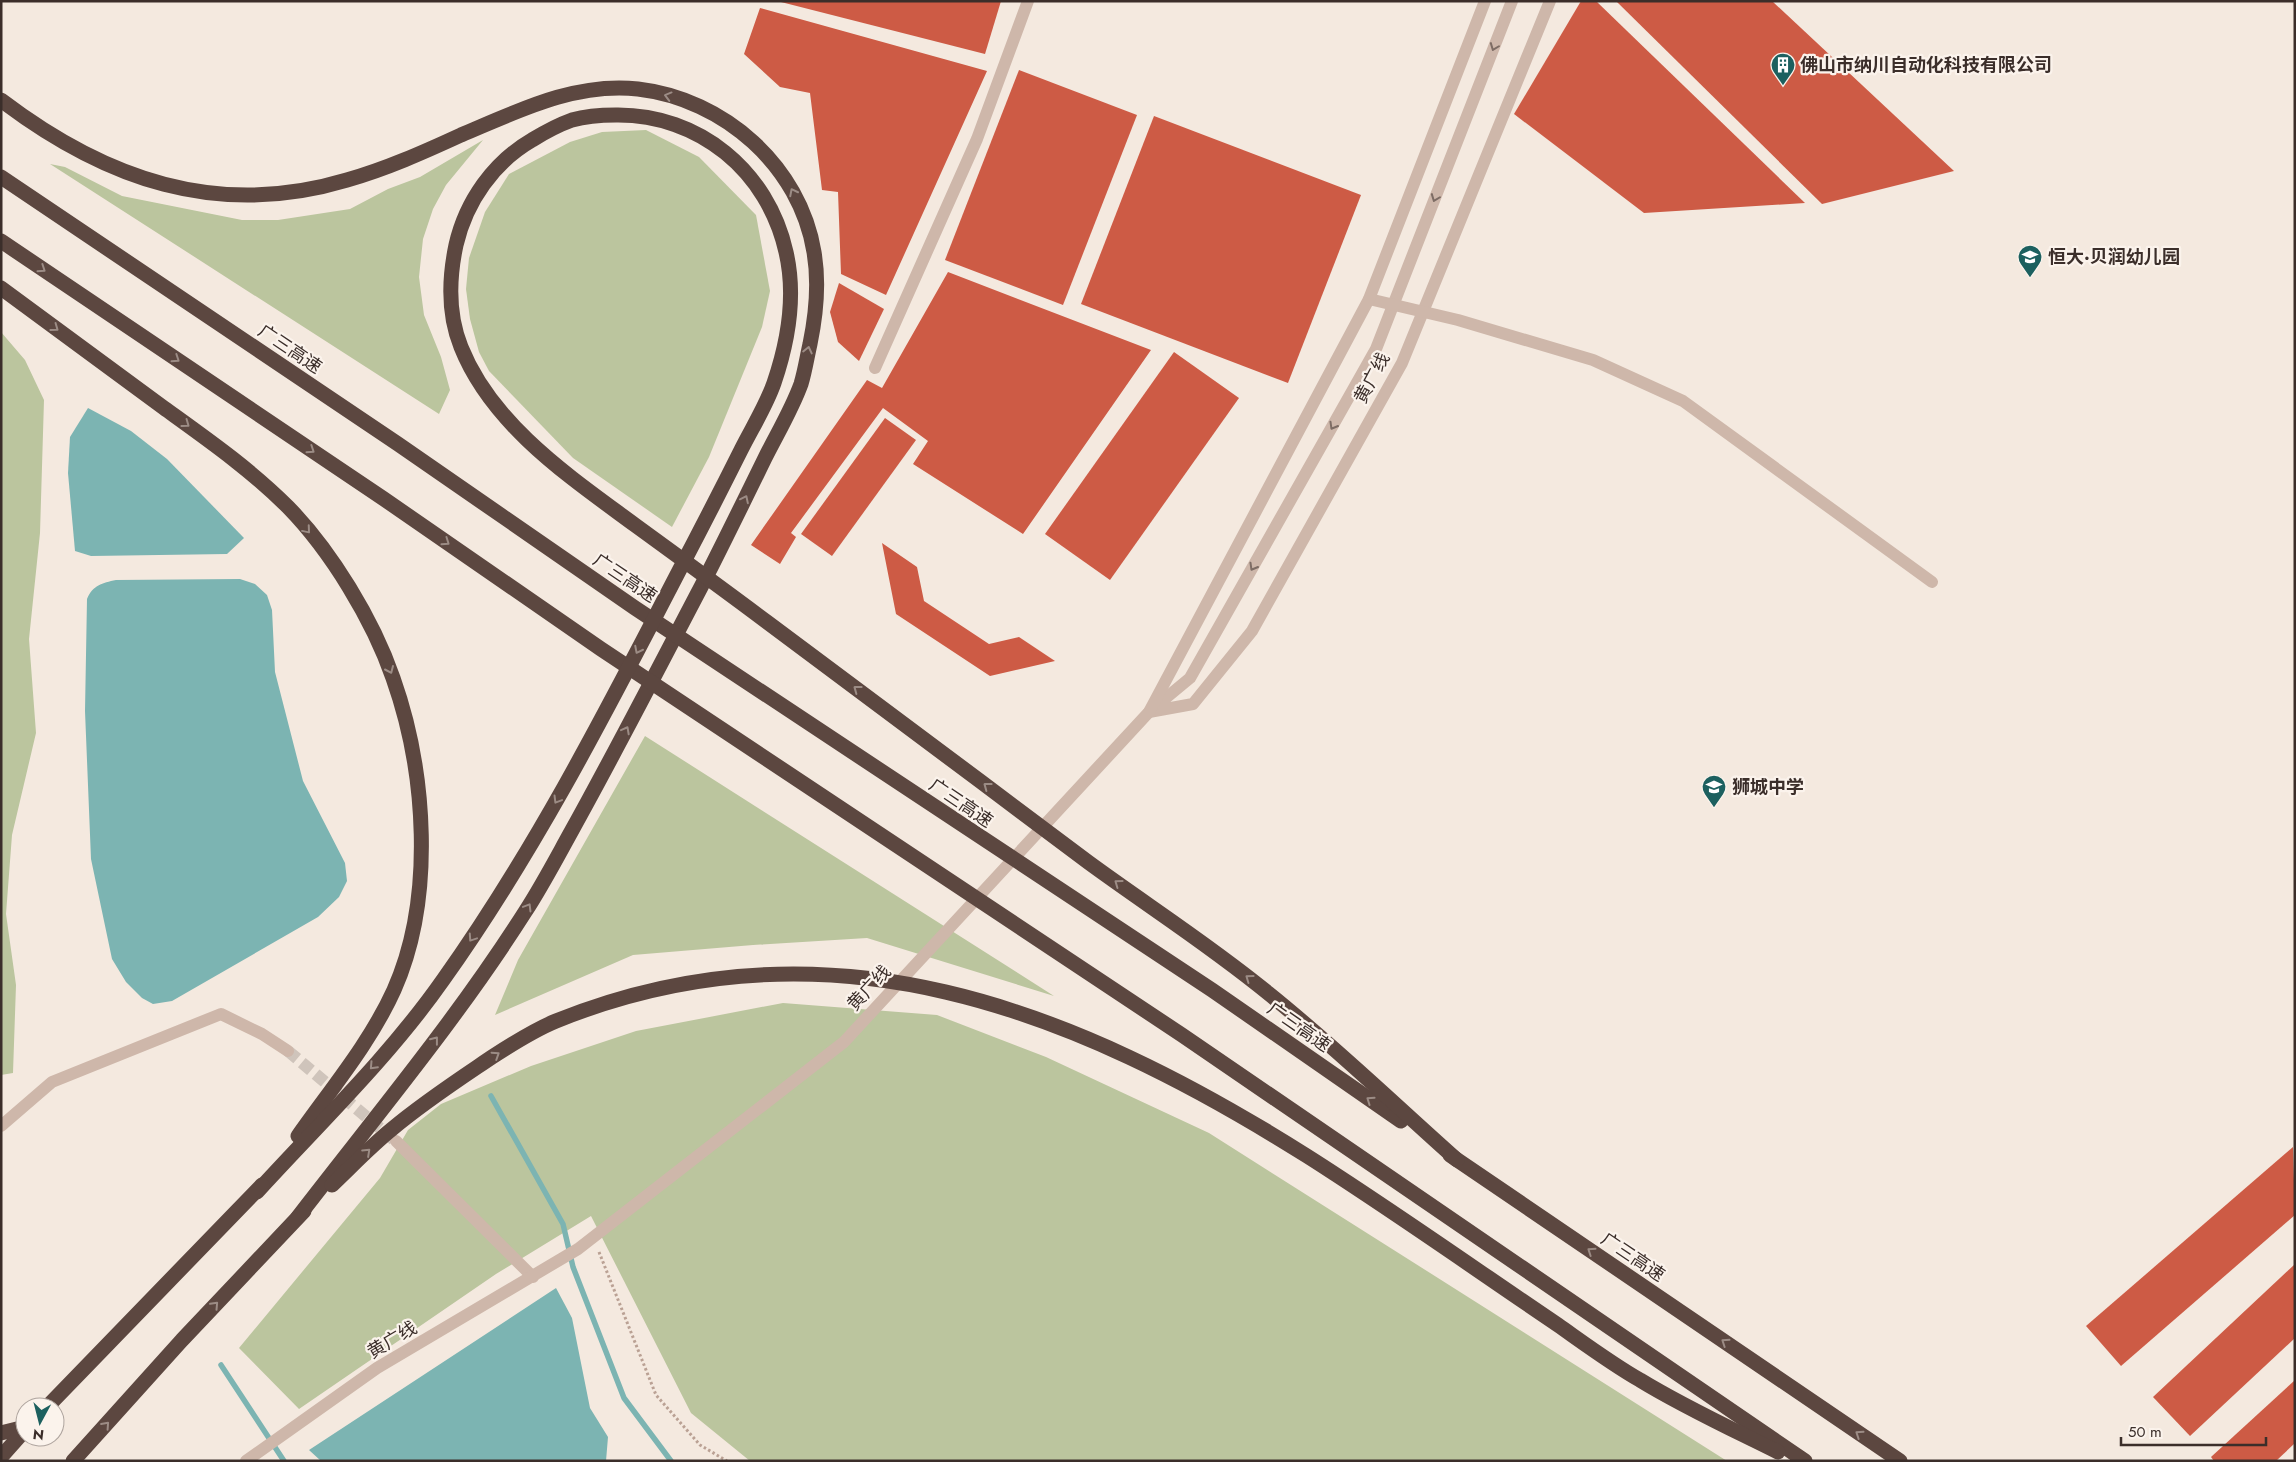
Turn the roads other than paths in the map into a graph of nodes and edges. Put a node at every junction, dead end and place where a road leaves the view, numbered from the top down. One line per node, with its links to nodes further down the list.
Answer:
1 (1028, 1): 12 (street)
2 (1485, 1): 9 (street)
3 (1512, 1): 10 (street, 黄广线, one-way to 10)
4 (1550, 1): 11 (street, 黄广线)
5 (1, 100): 20 (highway, one-way to 5)
6 (1, 177): 18 (highway, 广三高速, one-way to 6)
7 (1, 241): 32 (highway, one-way to 32)
8 (1, 288): 19 (highway, one-way to 19)
9 (1369, 299): 10 (street); 14 (street)
10 (1393, 304): 11 (street); 14 (street, 黄广线, one-way to 14)
11 (1423, 311): 13 (street); 14 (street, 黄广线)
12 (875, 368)
13 (1932, 582)
14 (1149, 712): 21 (street, 黄广线)
15 (288, 1051): 16 (street)
16 (1, 1126)
17 (396, 1142): 21 (street)
18 (1457, 1160): 19 (highway, one-way to 19); 33 (highway, 广三高速, one-way to 18)
19 (257, 1192): 22 (highway)
20 (298, 1217): 29 (highway, one-way to 20); 31 (highway, one-way to 31)
21 (533, 1276): 30 (street, 黄广线)
22 (57, 1397)
23 (15, 1430): 24 (highway)
24 (1, 1433)
25 (15, 1435): 27 (highway)
26 (15, 1440): 28 (highway)
27 (1, 1445)
28 (1, 1457)
29 (73, 1461)
30 (246, 1461)
31 (1794, 1461)
32 (1805, 1461)
33 (1900, 1461)

